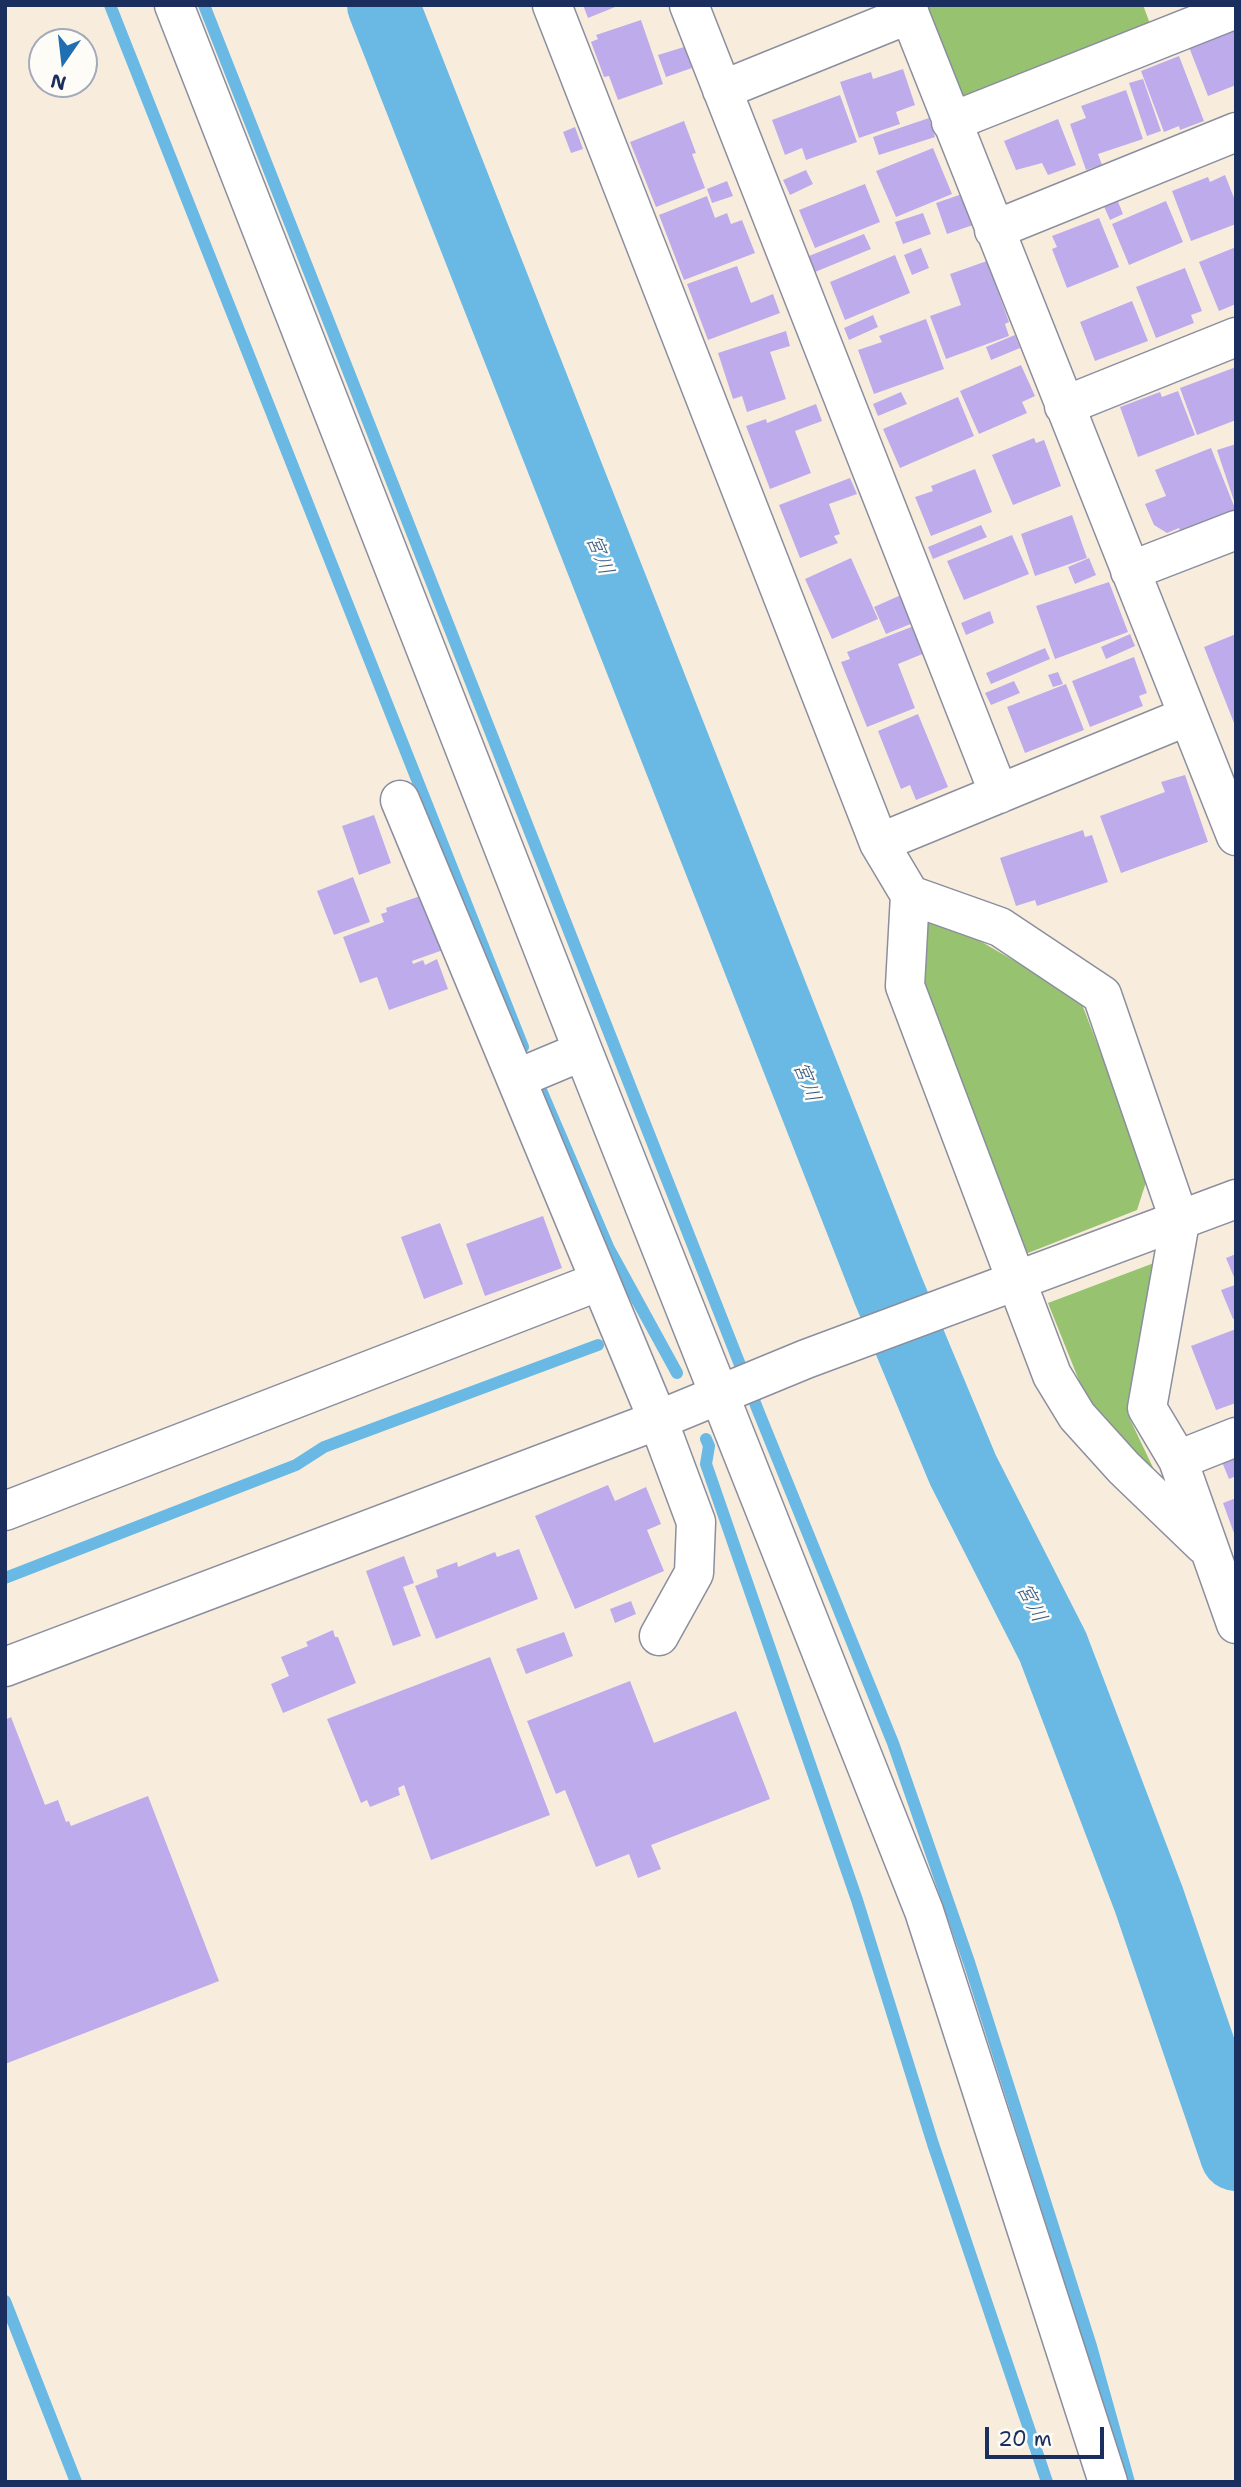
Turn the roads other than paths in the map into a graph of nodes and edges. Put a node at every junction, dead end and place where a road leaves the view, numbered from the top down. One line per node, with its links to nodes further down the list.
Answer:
1 (174, 5): 20 (street)
2 (552, 5): 18 (street)
3 (689, 5): 6 (street)
4 (1236, 9): 7 (street)
5 (908, 10): 6 (street); 7 (street)
6 (722, 90): 15 (street)
7 (951, 122): 9 (street)
8 (1236, 132): 9 (street)
9 (994, 230): 11 (street)
10 (1236, 337): 11 (street)
11 (1064, 406): 13 (street)
12 (1236, 530): 13 (street)
13 (1130, 571): 14 (street)
14 (1188, 716): 15 (street); 17 (street)
15 (999, 794): 18 (street)
16 (400, 800): 21 (street)
17 (1236, 836)
18 (879, 844): 19 (street)
19 (910, 895): 23 (street); 25 (street)
20 (583, 1051): 21 (street); 26 (street)
21 (528, 1074): 24 (street)
22 (1236, 1199): 23 (street)
23 (1180, 1222): 25 (street); 29 (street)
24 (600, 1280): 27 (street); 30 (street)
25 (1007, 1284): 26 (street); 31 (street)
26 (738, 1387): 27 (street); 35 (street)
27 (658, 1420): 33 (street); 34 (street)
28 (1236, 1437): 29 (street)
29 (1178, 1460): 31 (street)
30 (5, 1511)
31 (1210, 1552): 32 (street)
32 (1236, 1624)
33 (659, 1636)
34 (5, 1667)
35 (1108, 2482)

